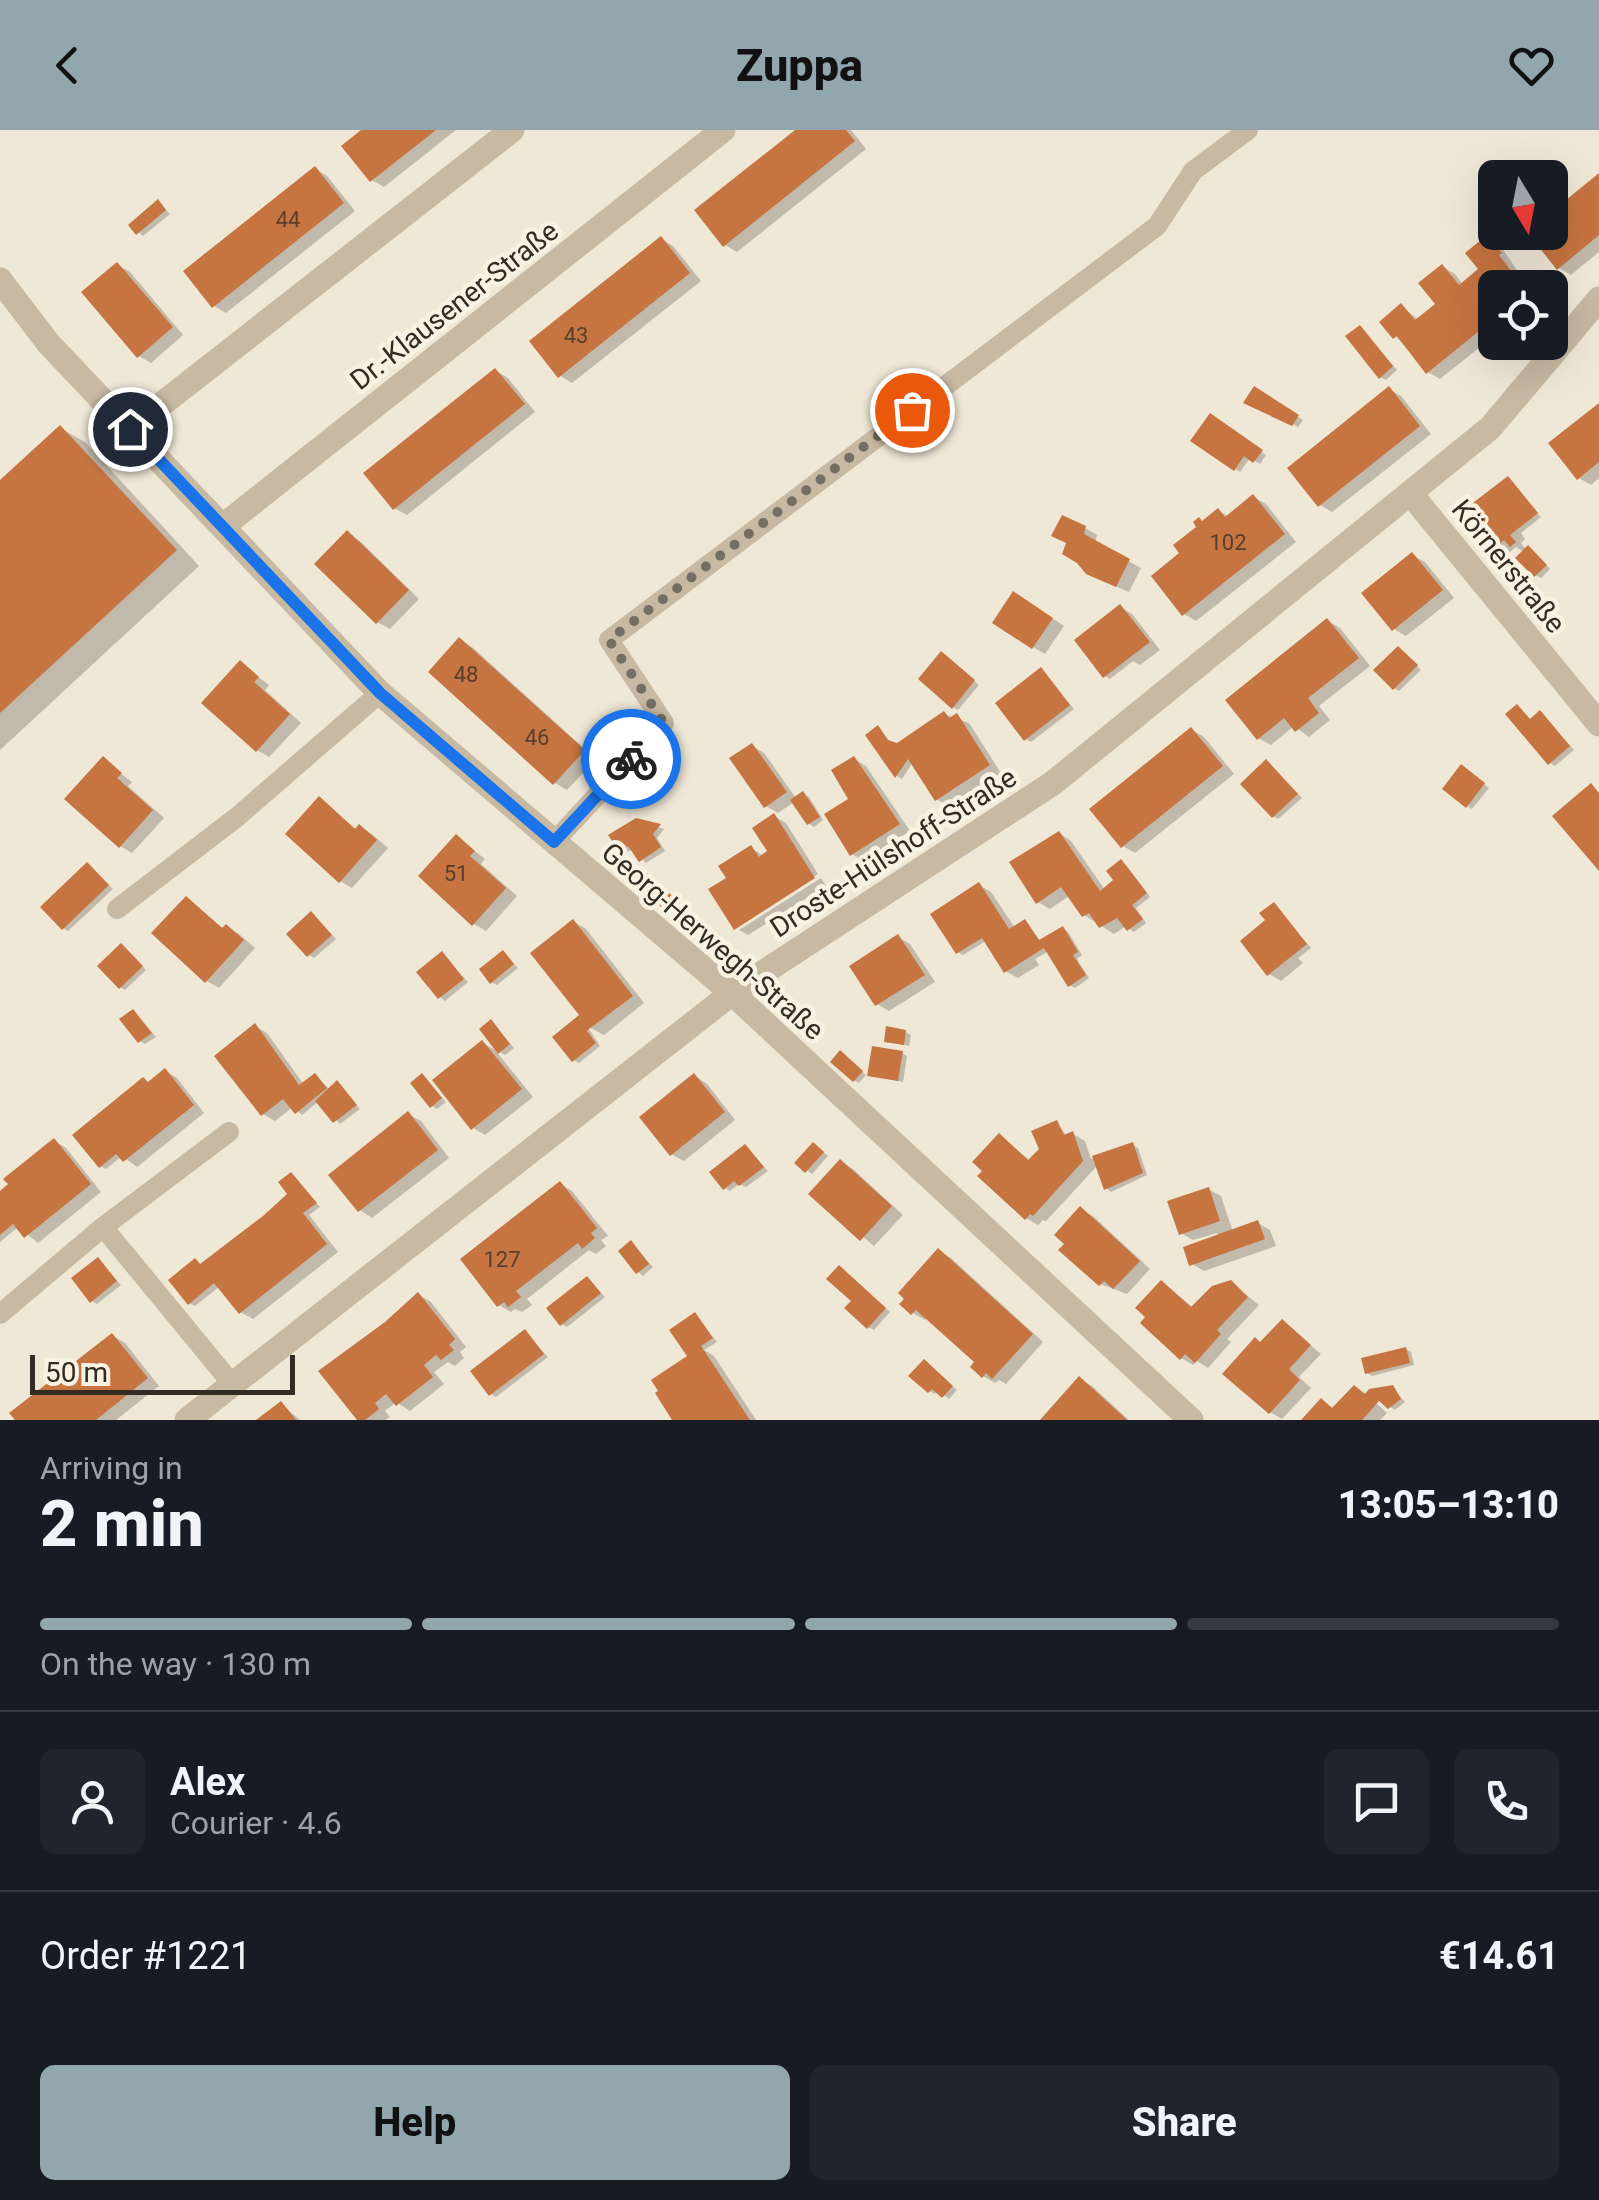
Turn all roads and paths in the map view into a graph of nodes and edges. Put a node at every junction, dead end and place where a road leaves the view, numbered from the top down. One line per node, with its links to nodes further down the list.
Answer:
1 (512, 130): 6 (street)
2 (723, 130): 8 (street, Dr.-Klausener-Straße)
3 (1248, 130): 11 (lane)
4 (0, 280): 6 (street, Georg-Herwegh-Straße)
5 (1599, 298): 7 (street, Droste-Hülshoff-Straße)
6 (130, 429): 8 (street, Georg-Herwegh-Straße)
7 (1410, 494): 10 (street, Körnerstraße); 13 (street, Droste-Hülshoff-Straße)
8 (223, 526): 9 (street, Georg-Herwegh-Straße)
9 (380, 693): 11 (street, Georg-Herwegh-Straße); 12 (lane)
10 (1599, 724)
11 (554, 842): 13 (street, Georg-Herwegh-Straße)
12 (117, 908)
13 (732, 992): 17 (street, Droste-Hülshoff-Straße); 19 (street, Georg-Herwegh-Straße)
14 (229, 1132): 15 (lane)
15 (103, 1228): 16 (lane); 17 (lane)
16 (0, 1314)
17 (233, 1384): 18 (street, Droste-Hülshoff-Straße)
18 (187, 1420)
19 (1191, 1420)

